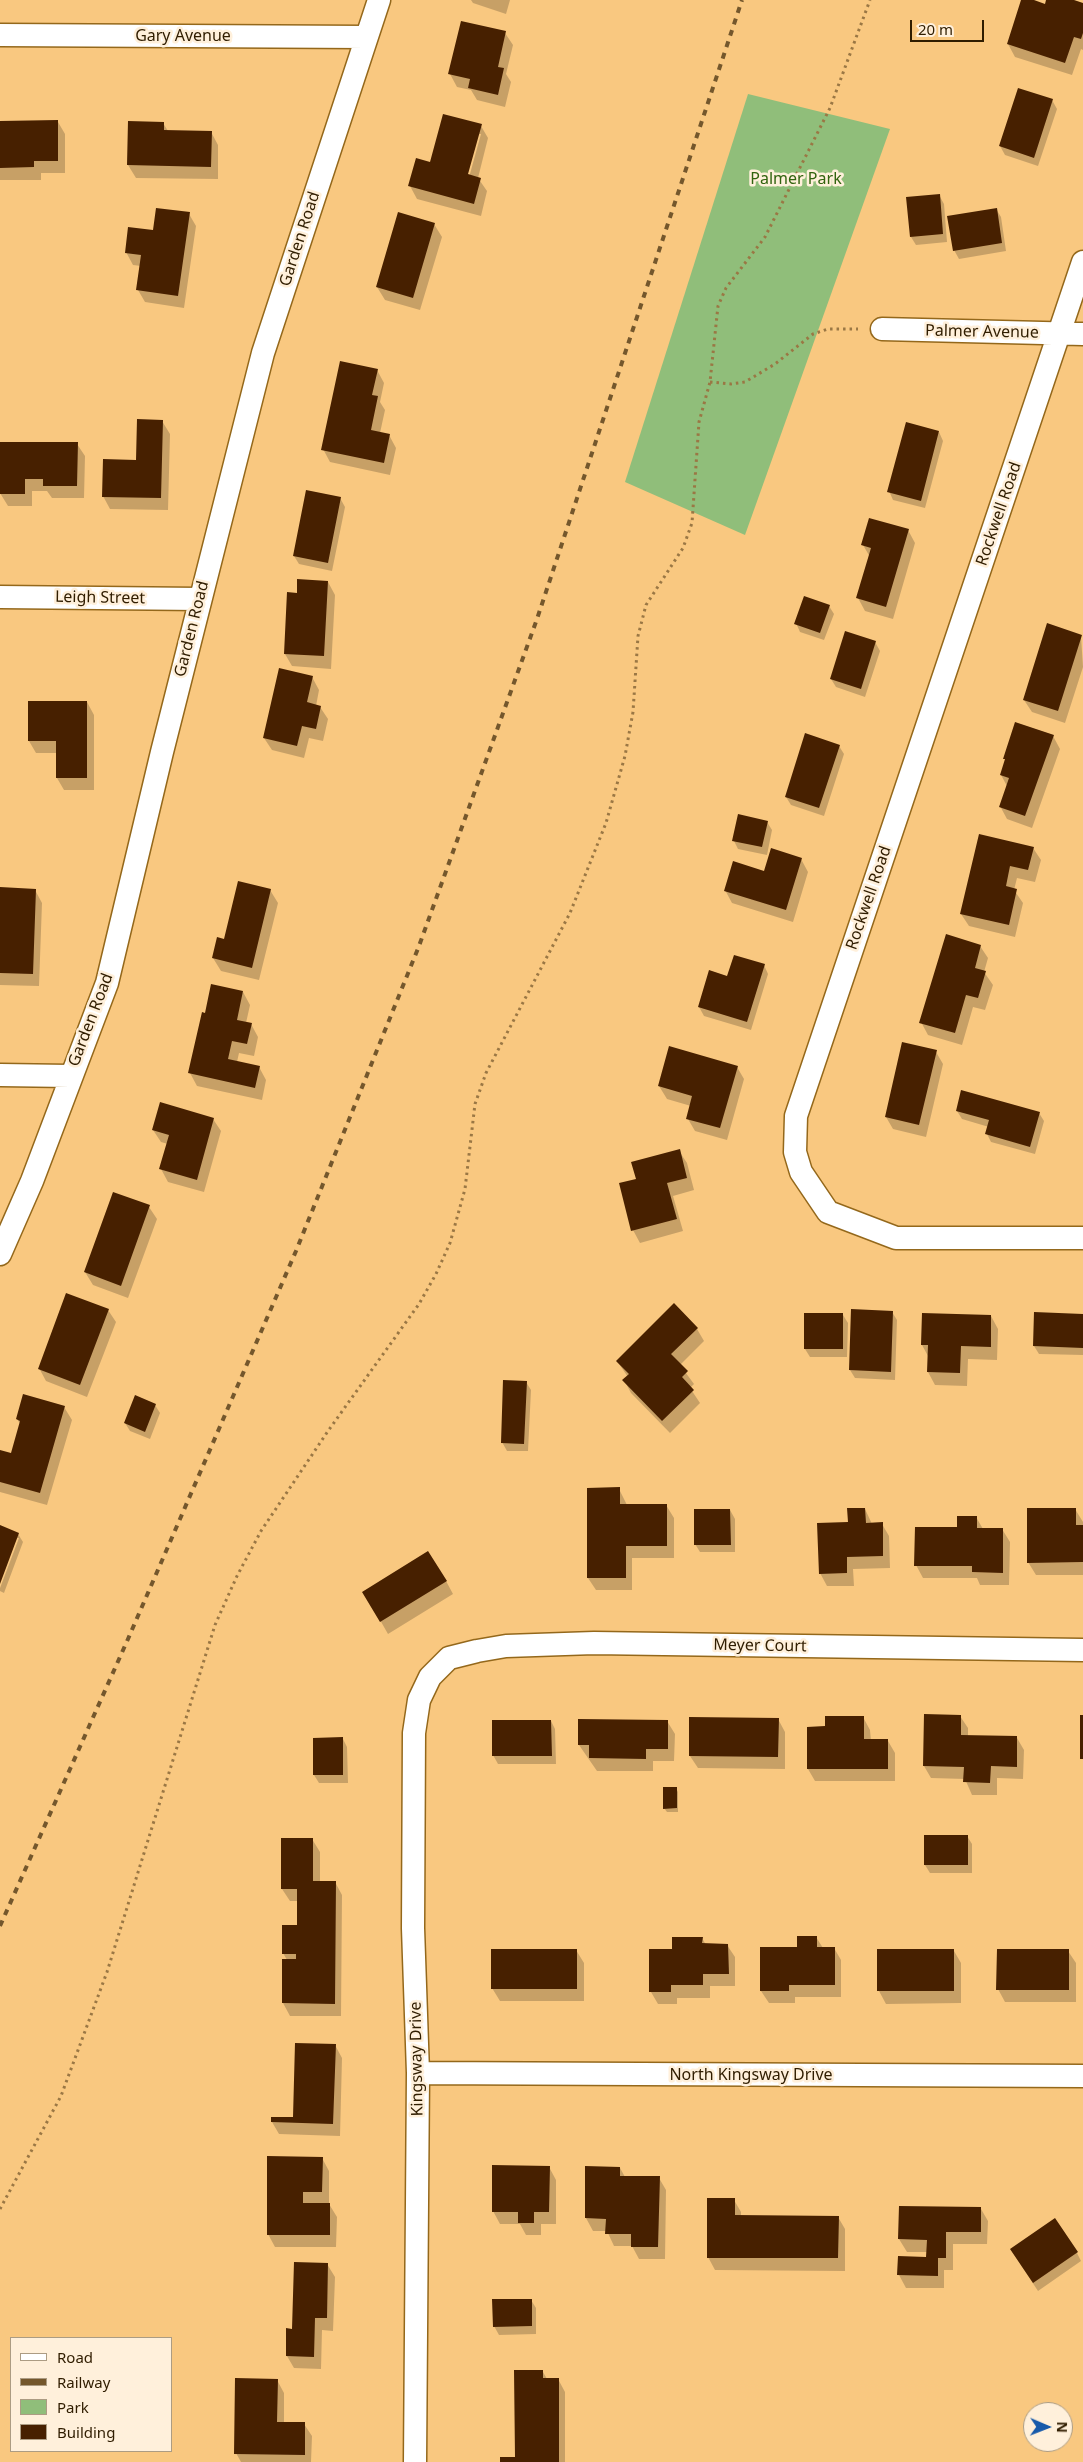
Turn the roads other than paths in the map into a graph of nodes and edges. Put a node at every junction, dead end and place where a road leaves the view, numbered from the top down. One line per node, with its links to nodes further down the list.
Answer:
1 (379, 0): 3 (street, Garden Road)
2 (0, 35): 3 (street, Gary Avenue)
3 (366, 37): 9 (street, Garden Road)
4 (1083, 262): 6 (street, Rockwell Road)
5 (882, 329): 6 (street, Palmer Avenue)
6 (1059, 334): 7 (street, Palmer Avenue); 12 (street, Rockwell Road)
7 (1083, 334)
8 (0, 597): 9 (street, Leigh Street)
9 (200, 599): 11 (street, Garden Road)
10 (0, 1075): 11 (street)
11 (70, 1076): 13 (street, Garden Road)
12 (1083, 1238)
13 (0, 1254)
14 (1083, 1650): 15 (street, Meyer Court)
15 (441, 1664): 16 (street, Kingsway Drive)
16 (418, 2073): 17 (street, North Kingsway Drive); 18 (street, Kingsway Drive)
17 (1083, 2076)
18 (415, 2462)

